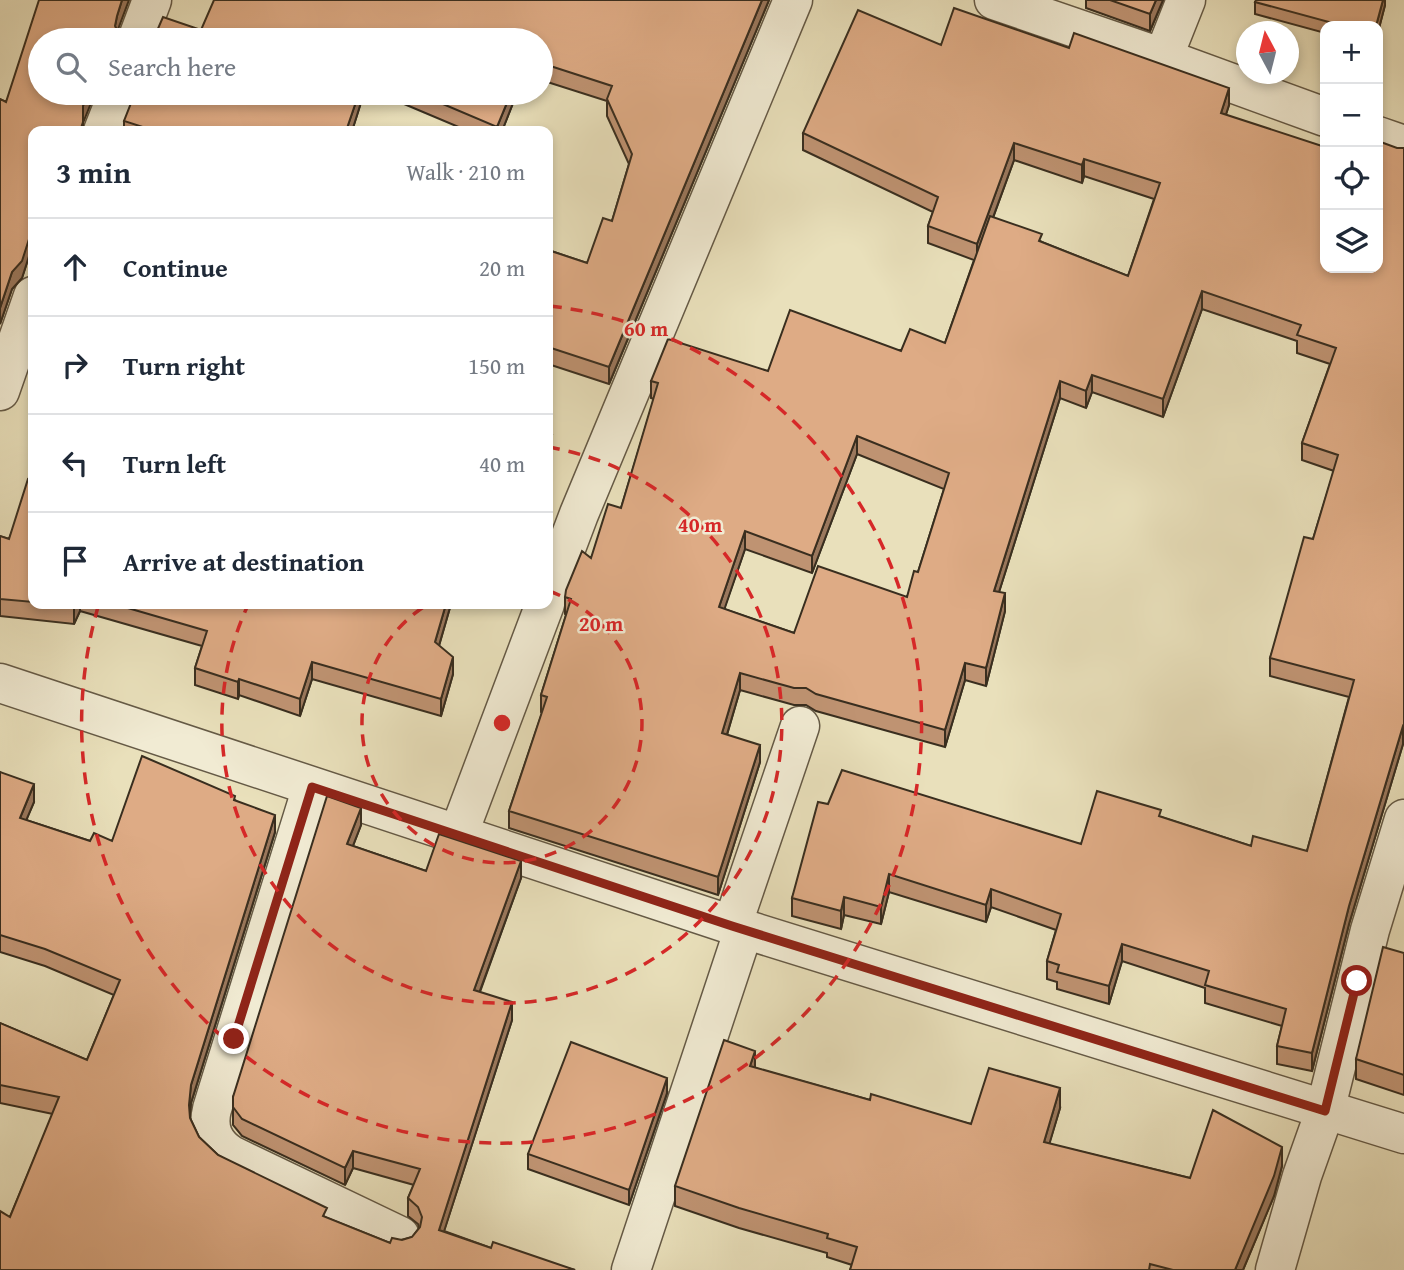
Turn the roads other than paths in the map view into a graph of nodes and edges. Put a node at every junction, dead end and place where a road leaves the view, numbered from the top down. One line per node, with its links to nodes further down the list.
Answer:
1 (152, 0): 5 (street)
2 (793, 0): 14 (street)
3 (994, 0): 6 (street)
4 (1186, 0): 6 (street)
5 (142, 28)
6 (1163, 58): 8 (street)
7 (113, 105): 9 (street)
8 (1320, 115)
9 (105, 126)
10 (1383, 138): 11 (street)
11 (1404, 145)
12 (28, 310): 13 (street)
13 (0, 391)
14 (553, 583)
15 (543, 609): 20 (street)
16 (0, 683): 18 (street)
17 (800, 726): 21 (street)
18 (312, 787): 20 (street); 24 (street)
19 (1404, 819): 22 (street)
20 (458, 835): 21 (street)
21 (738, 928): 22 (street); 25 (street)
22 (1325, 1111): 23 (street); 26 (street)
23 (1404, 1134)
24 (400, 1236)
25 (631, 1270)
26 (1275, 1270)

